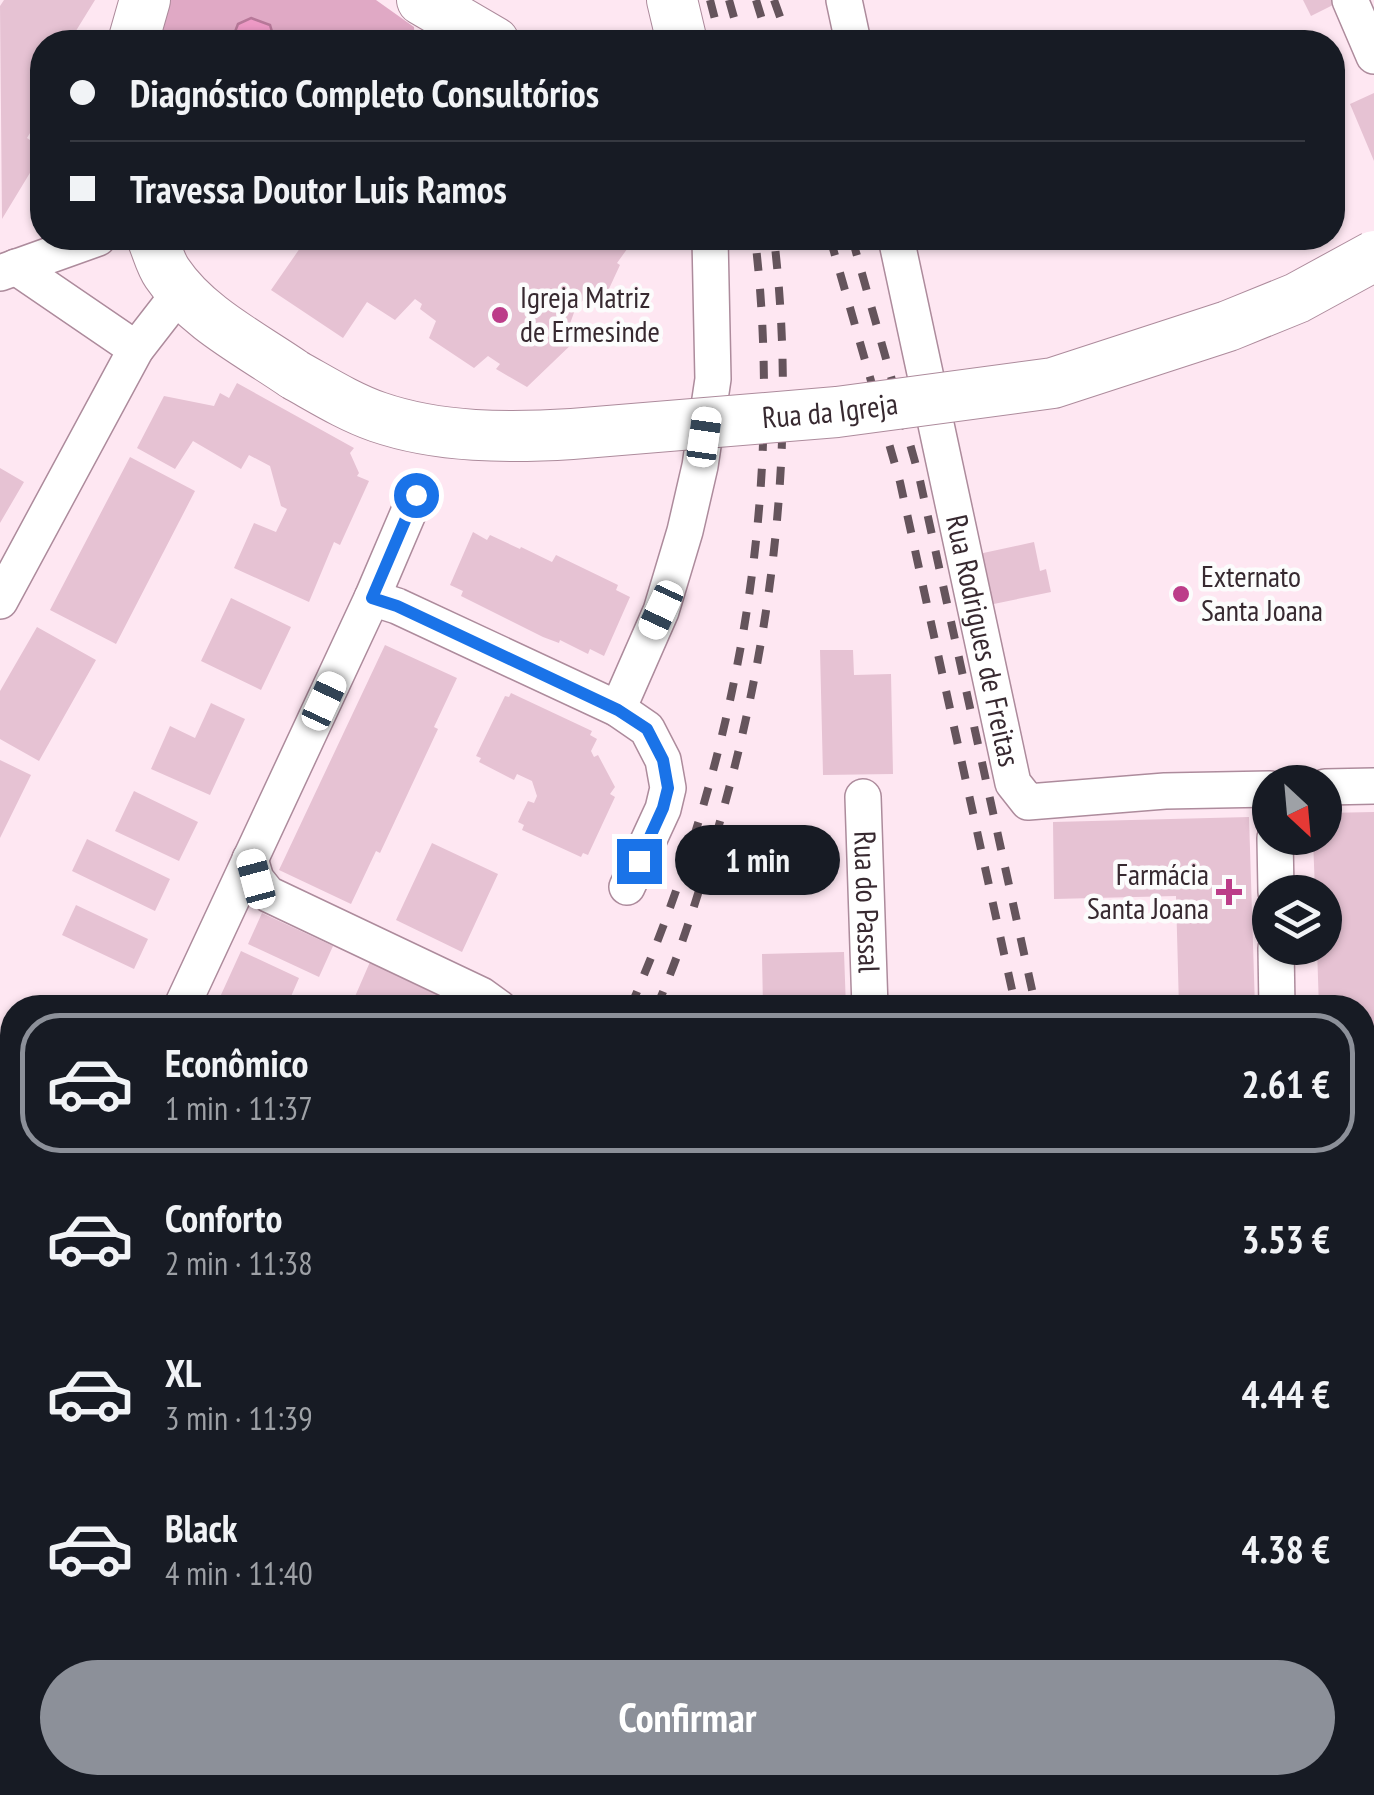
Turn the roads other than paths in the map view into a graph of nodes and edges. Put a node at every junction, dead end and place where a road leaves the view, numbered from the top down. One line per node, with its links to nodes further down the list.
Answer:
1 (145, 0): 6 (main road)
2 (422, 0): 7 (main road)
3 (672, 0): 8 (main road)
4 (844, 0): 9 (street)
5 (1350, 0): 10 (street)
6 (136, 30)
7 (473, 30)
8 (679, 30)
9 (850, 30)
10 (1374, 56)
11 (64, 250): 16 (street)
12 (157, 250): 17 (main road, Rua da Igreja)
13 (710, 250): 22 (street)
14 (899, 250): 25 (street, Rua Rodrigues de Freitas)
15 (1374, 256): 17 (main road, Rua da Igreja, bridge)
16 (8, 270): 18 (street)
17 (181, 291): 18 (street)
18 (136, 350): 21 (street)
19 (416, 495): 20 (street)
20 (372, 598): 22 (street); 27 (street)
21 (0, 601)
22 (618, 710): 28 (street)
23 (1374, 786): 24 (street)
24 (1342, 787)
25 (1252, 790)
26 (863, 797): 34 (street, Rua do Passal)
27 (250, 858): 29 (street); 30 (street)
28 (627, 887)
29 (268, 894): 30 (street); 33 (street)
30 (231, 899): 32 (street)
31 (1276, 965): 35 (street)
32 (187, 995)
33 (481, 995)
34 (870, 995)
35 (1277, 995)

